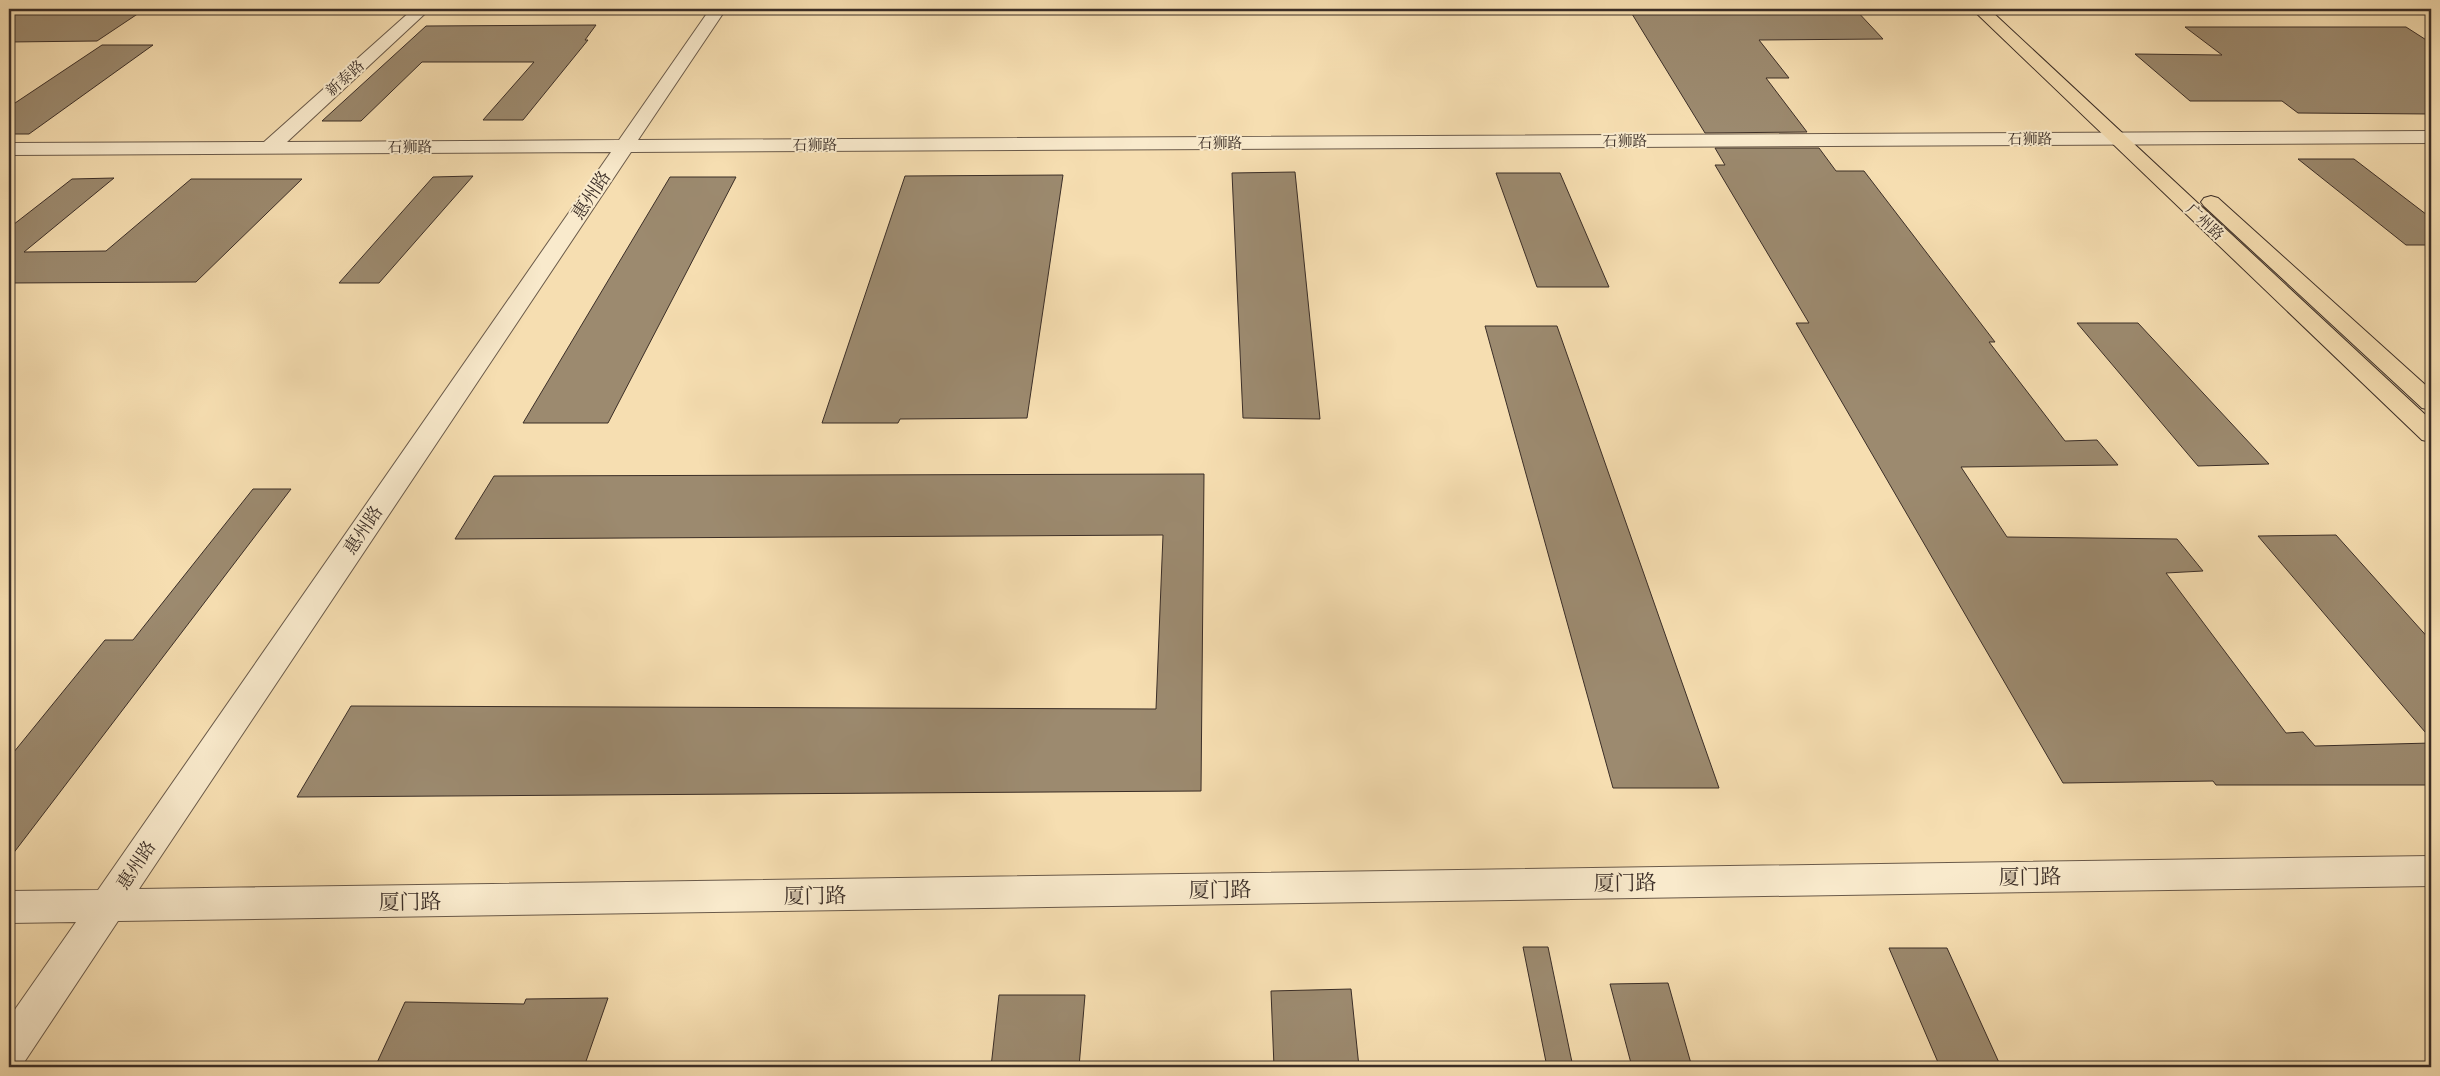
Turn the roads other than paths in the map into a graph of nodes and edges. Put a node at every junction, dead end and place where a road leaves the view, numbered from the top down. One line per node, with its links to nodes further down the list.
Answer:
1 (422, 9): 8 (street, 新泰路)
2 (718, 9): 14 (street, 惠州路)
3 (1980, 9): 6 (main road, 广州路)
4 (2001, 9): 7 (main road, 广州路)
5 (2431, 137): 7 (street, 石狮路)
6 (2115, 138): 7 (street, 石狮路); 8 (street, 石狮路); 11 (main road, 广州路)
7 (2141, 138): 10 (main road, 广州路)
8 (269, 148): 9 (street, 石狮路)
9 (9, 149)
10 (2431, 403)
11 (2431, 434)
12 (2431, 871): 13 (street, 厦门路)
13 (9, 907)
14 (9, 1051)

